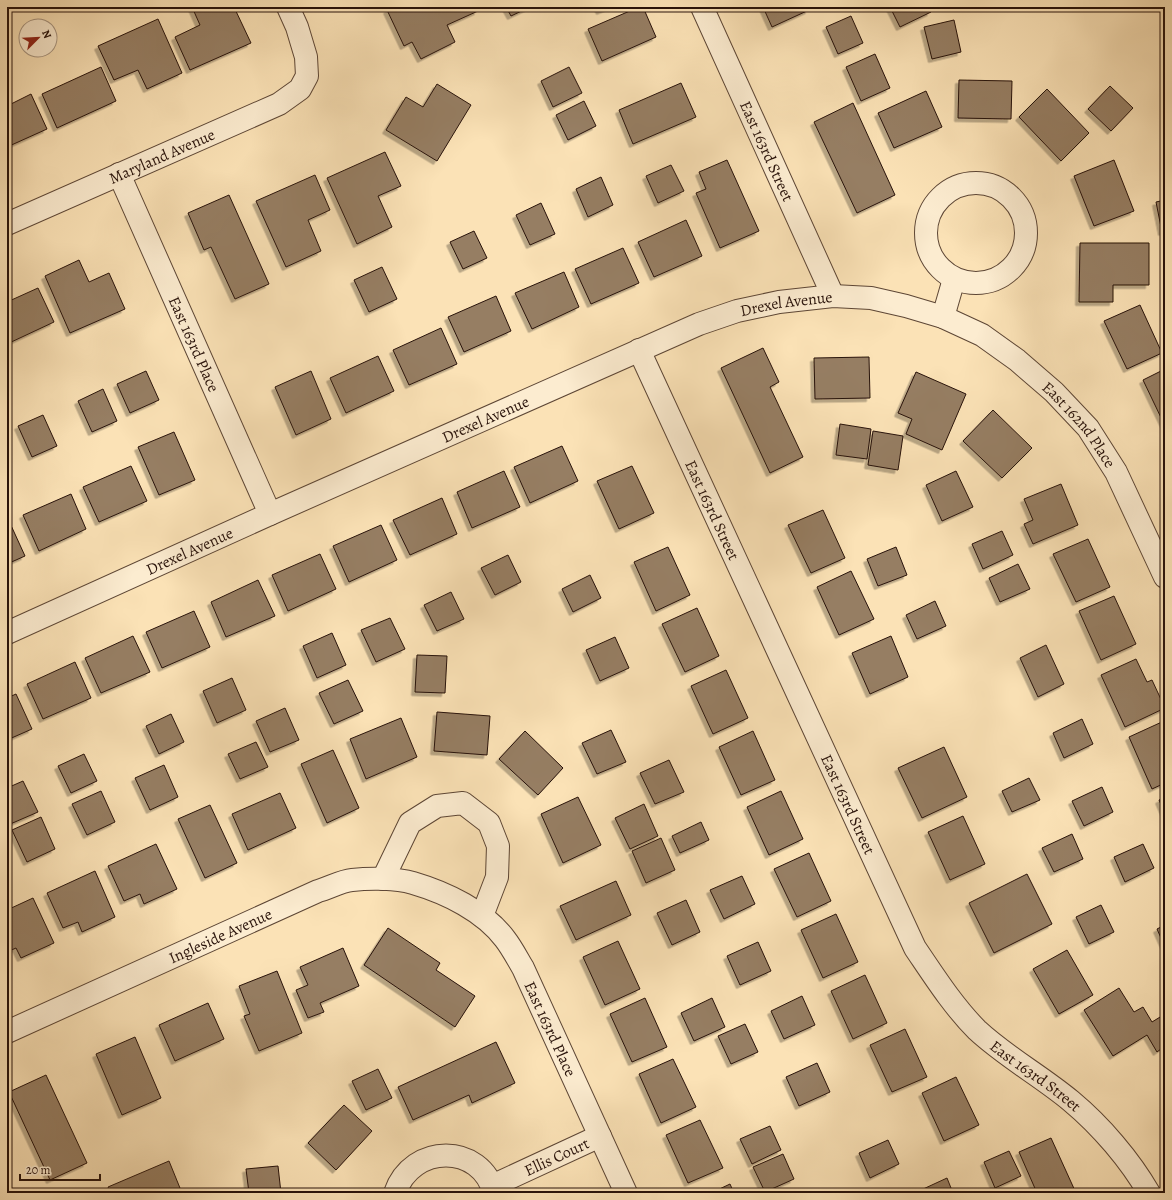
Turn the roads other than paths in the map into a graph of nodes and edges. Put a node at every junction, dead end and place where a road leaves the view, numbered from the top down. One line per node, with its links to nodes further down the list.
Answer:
1 (288, 7): 3 (street, Maryland Avenue)
2 (702, 7): 6 (street, East 163rd Street)
3 (119, 174): 4 (street, Maryland Avenue); 9 (street, East 163rd Place)
4 (7, 224)
5 (954, 279): 5 (street); 7 (street)
6 (833, 296): 7 (street, Drexel Avenue); 8 (street, Drexel Avenue)
7 (943, 317): 10 (street, East 162nd Place)
8 (640, 350): 9 (street, Drexel Avenue); 20 (street, East 163rd Street)
9 (270, 514): 11 (street, Drexel Avenue)
10 (1165, 577)
11 (7, 633)
12 (383, 879): 13 (street, Ingleside Avenue); 14 (street); 15 (street, Ingleside Avenue)
13 (441, 893): 14 (street, East 163rd Place)
14 (482, 916): 16 (street, East 163rd Place)
15 (7, 1032)
16 (600, 1136): 17 (street, Ellis Court); 19 (street, East 163rd Place)
17 (493, 1189): 18 (street, Ellis Court)
18 (395, 1193)
19 (626, 1193)
20 (1149, 1193)

